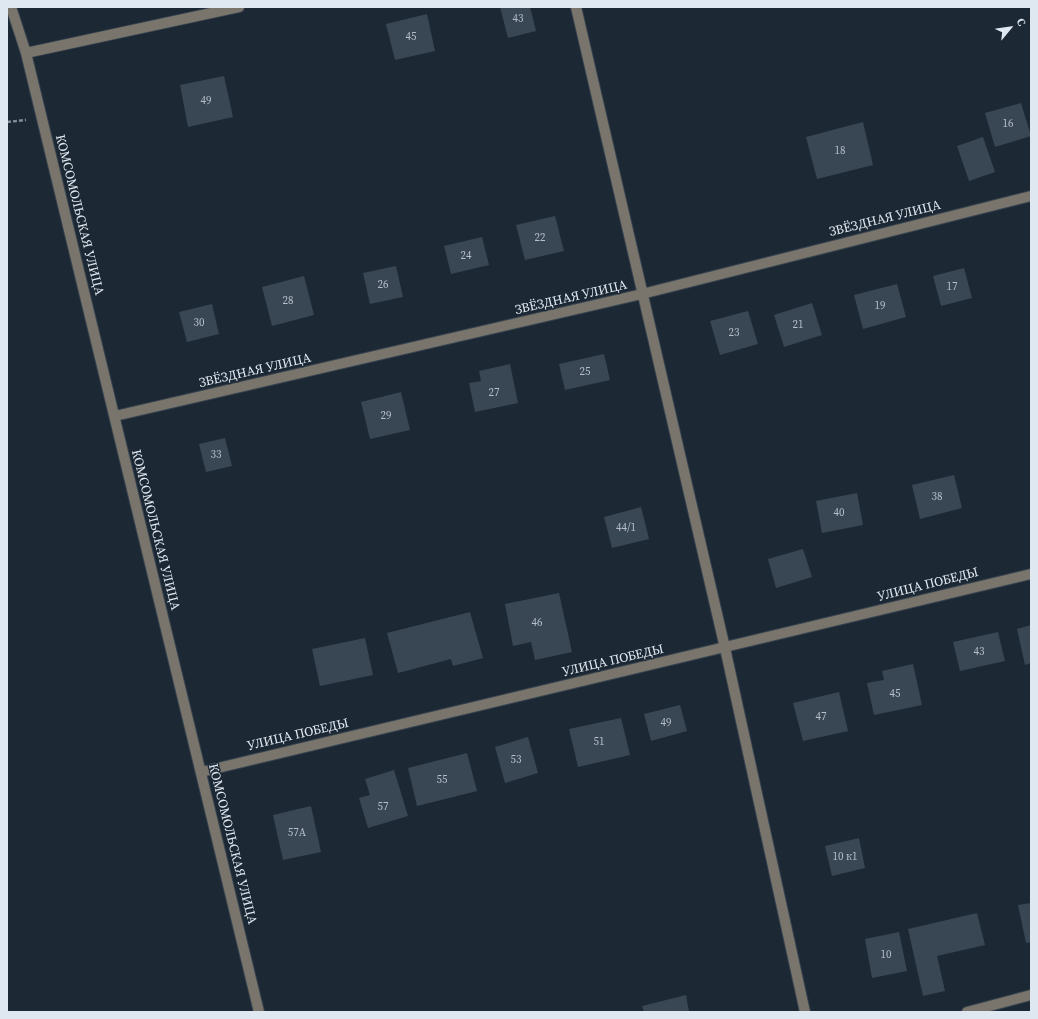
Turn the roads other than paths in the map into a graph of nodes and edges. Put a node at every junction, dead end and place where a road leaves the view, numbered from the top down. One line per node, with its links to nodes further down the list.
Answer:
1 (12, 7): 4 (street, КОМСОМОЛЬСКАЯ УЛИЦА)
2 (239, 7): 4 (street)
3 (576, 7): 6 (street)
4 (26, 53): 7 (street, КОМСОМОЛЬСКАЯ УЛИЦА)
5 (1031, 196): 6 (street, ЗВЁЗДНАЯ УЛИЦА)
6 (642, 294): 7 (street, ЗВЁЗДНАЯ УЛИЦА); 9 (street)
7 (114, 416): 10 (street, КОМСОМОЛЬСКАЯ УЛИЦА)
8 (1031, 574): 9 (street, УЛИЦА ПОБЕДЫ)
9 (724, 648): 10 (street, УЛИЦА ПОБЕДЫ); 13 (street)
10 (201, 772): 12 (street, КОМСОМОЛЬСКАЯ УЛИЦА)
11 (1031, 995): 14 (street)
12 (259, 1012)
13 (805, 1012)
14 (967, 1012)

